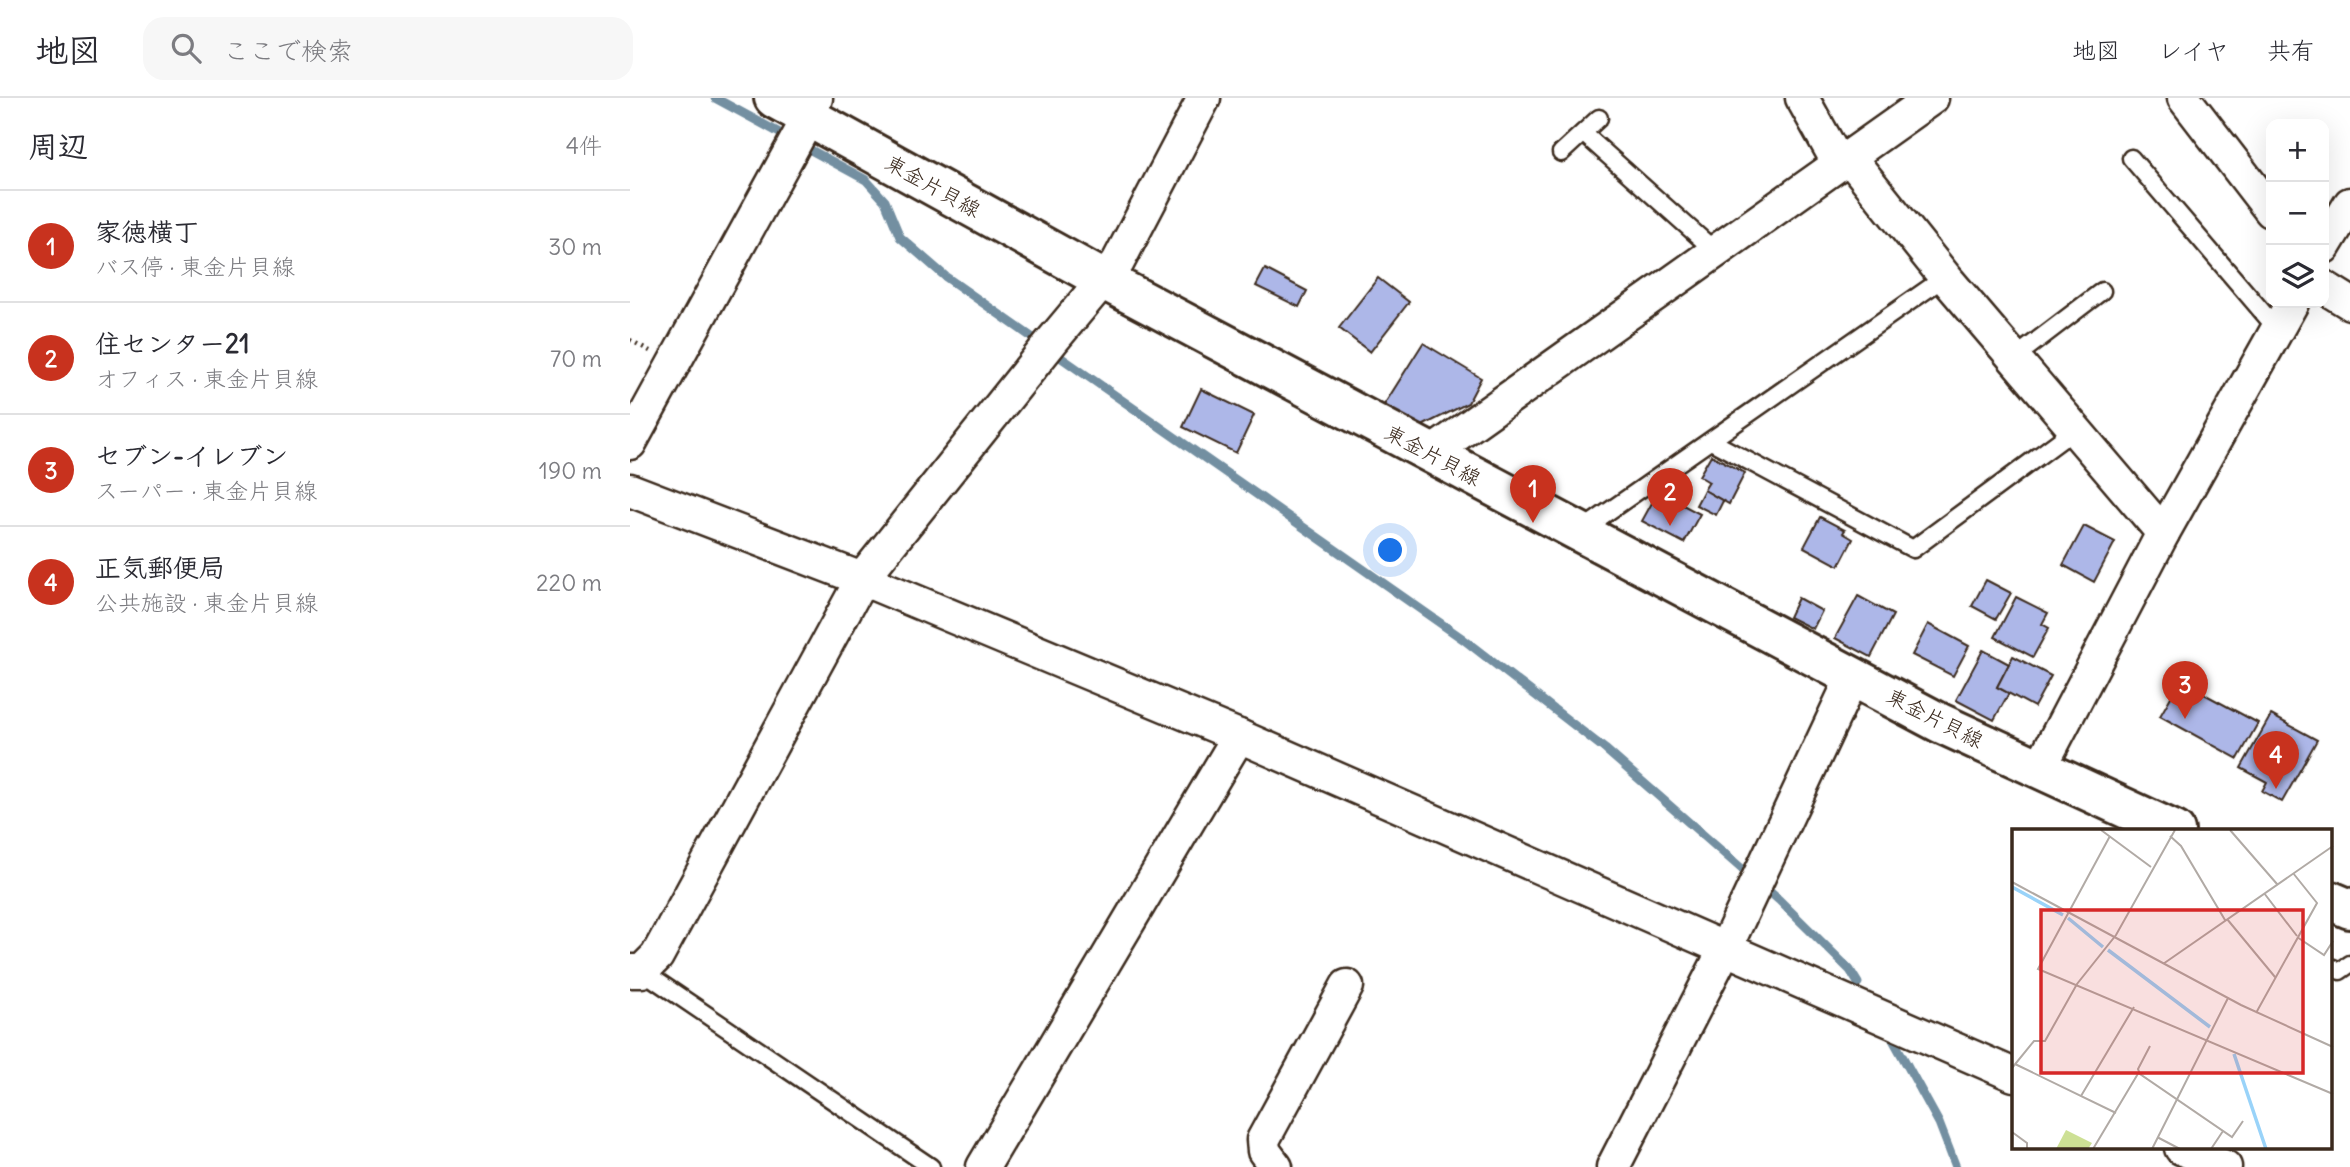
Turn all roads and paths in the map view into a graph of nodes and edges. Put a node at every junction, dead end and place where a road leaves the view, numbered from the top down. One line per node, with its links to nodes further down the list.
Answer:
1 (774, 98): 7 (main road, 東金片貝線)
2 (1204, 98): 17 (street)
3 (1802, 98): 11 (street)
4 (1932, 98): 11 (street)
5 (2184, 98): 13 (street)
6 (1599, 118): 8 (lane)
7 (804, 125): 17 (main road, 東金片貝線); 25 (street)
8 (1583, 133): 9 (lane); 15 (lane)
9 (1562, 153)
10 (2131, 158): 21 (lane)
11 (1844, 160): 15 (street); 16 (street)
12 (2350, 204): 14 (street)
13 (2266, 205)
14 (2325, 245)
15 (1714, 251): 26 (street)
16 (1945, 277): 22 (street); 24 (lane)
17 (1104, 280): 26 (main road, 東金片貝線); 30 (street)
18 (2329, 290): 20 (street)
19 (2102, 291): 22 (lane)
20 (2350, 303)
21 (2284, 316): 29 (street)
22 (2014, 358): 23 (street)
23 (2074, 430): 24 (lane); 29 (street)
24 (1711, 442): 28 (lane)
25 (630, 443)
26 (1430, 454): 28 (main road, 東金片貝線)
27 (630, 490): 30 (street)
28 (1579, 532): 31 (main road, 東金片貝線)
29 (2163, 533): 33 (street)
30 (862, 579): 32 (street); 40 (street)
31 (1853, 676): 33 (main road, 東金片貝線); 37 (street)
32 (1239, 736): 37 (street); 46 (street)
33 (2039, 770): 34 (main road, 東金片貝線)
34 (2171, 829)
35 (2332, 901): 36 (main road)
36 (2350, 909)
37 (1725, 948): 42 (street); 47 (street)
38 (2350, 964): 39 (lane)
39 (2332, 967)
40 (636, 971): 45 (lane)
41 (1347, 986): 44 (street)
42 (2012, 1074)
43 (2186, 1150): 48 (street)
44 (1270, 1165)
45 (931, 1167)
46 (983, 1167)
47 (1613, 1167)
48 (2225, 1167)

